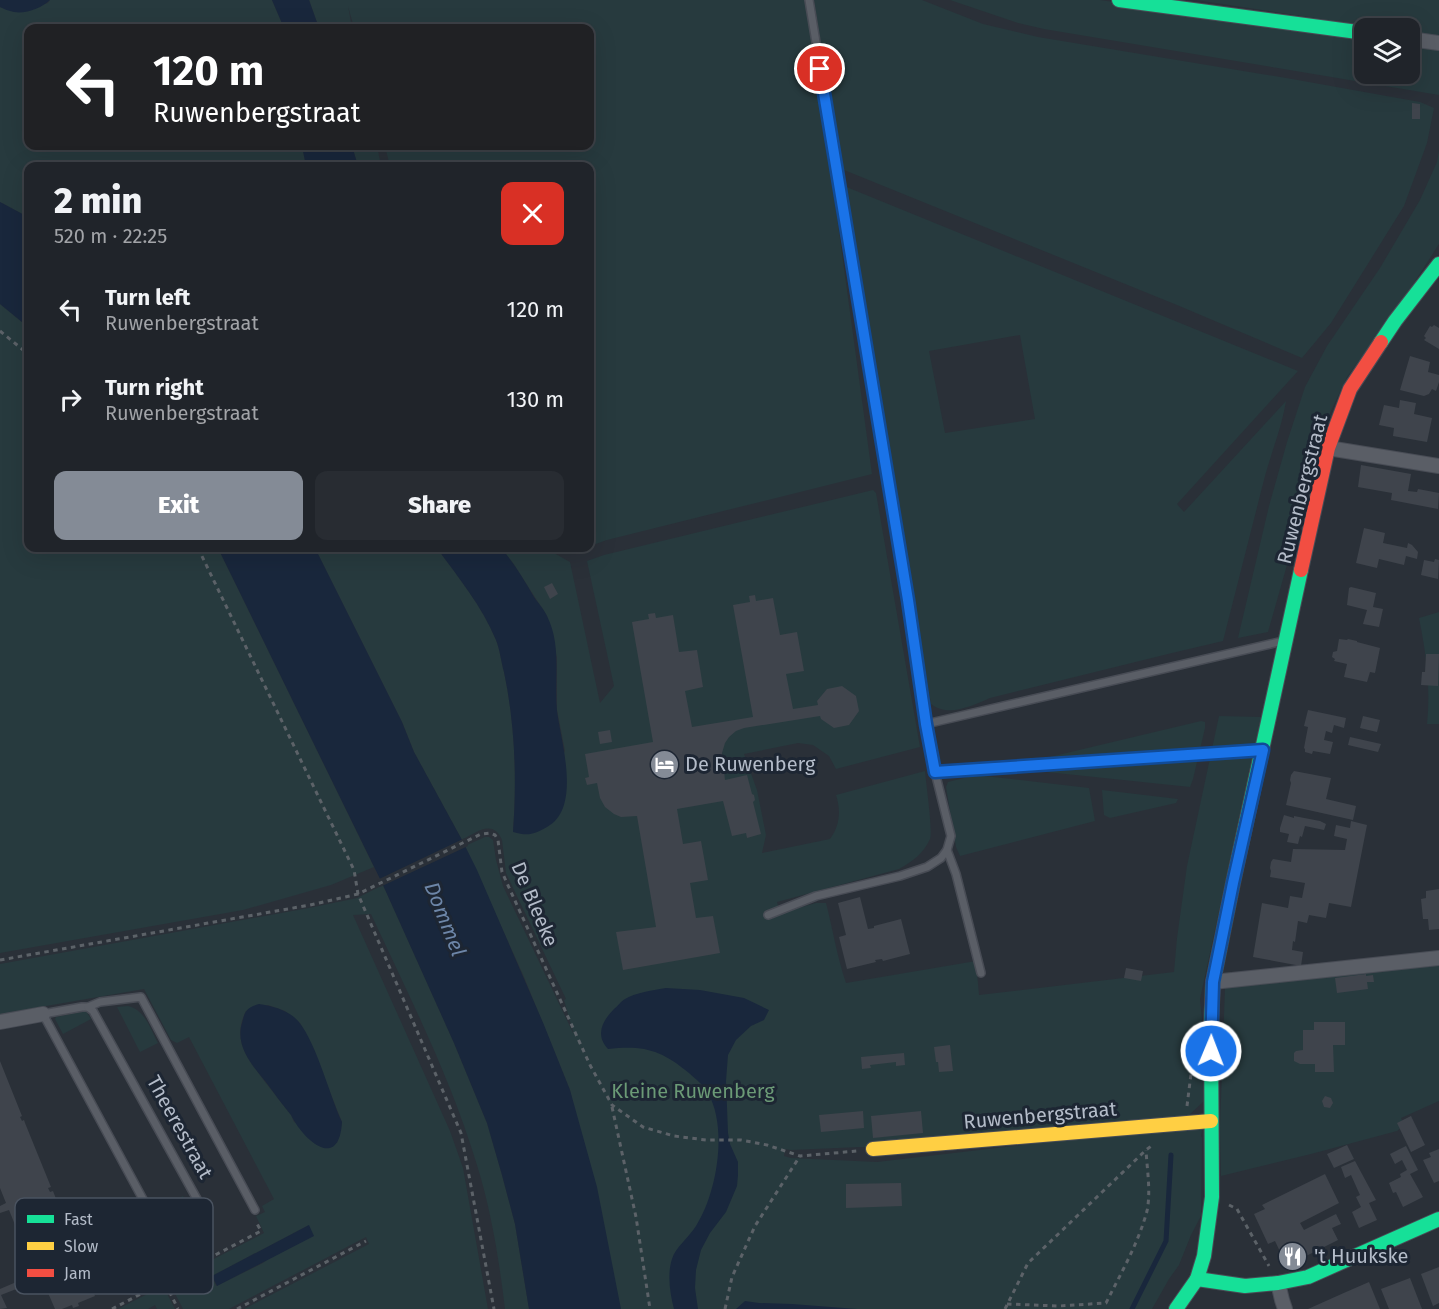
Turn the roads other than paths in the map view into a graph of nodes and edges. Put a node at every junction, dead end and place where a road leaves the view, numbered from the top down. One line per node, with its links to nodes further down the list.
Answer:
1 (809, 0): 11 (lane)
2 (1119, 0): 3 (street)
3 (1179, 4): 4 (street)
4 (1354, 31)
5 (1420, 40): 6 (street)
6 (1439, 43)
7 (1439, 264): 8 (street, Ruwenbergstraat)
8 (1328, 448): 9 (street); 10 (street, Ruwenbergstraat)
9 (1439, 466)
10 (1286, 640): 11 (lane); 12 (street, Ruwenbergstraat)
11 (926, 724): 13 (lane)
12 (1263, 750): 13 (lane); 18 (street, Ruwenbergstraat)
13 (935, 772): 14 (lane)
14 (947, 850): 15 (lane); 17 (lane)
15 (768, 915)
16 (1439, 958): 18 (street)
17 (981, 973)
18 (1213, 982): 22 (street, Ruwenbergstraat)
19 (88, 1007): 20 (lane, Theerestraat); 25 (lane, Theerestraat); 26 (lane, Theerestraat)
20 (43, 1014): 21 (street, Theerestraat); 24 (lane, Theerestraat)
21 (0, 1022)
22 (1211, 1121): 23 (street, Ruwenbergstraat); 28 (street, Ruwenbergstraat)
23 (873, 1149)
24 (142, 1198)
25 (196, 1198)
26 (255, 1210)
27 (1439, 1219): 29 (street)
28 (1197, 1279): 29 (street); 30 (street, Ruwenbergstraat)
29 (1278, 1283): 31 (street)
30 (1176, 1309)
31 (1285, 1309)

